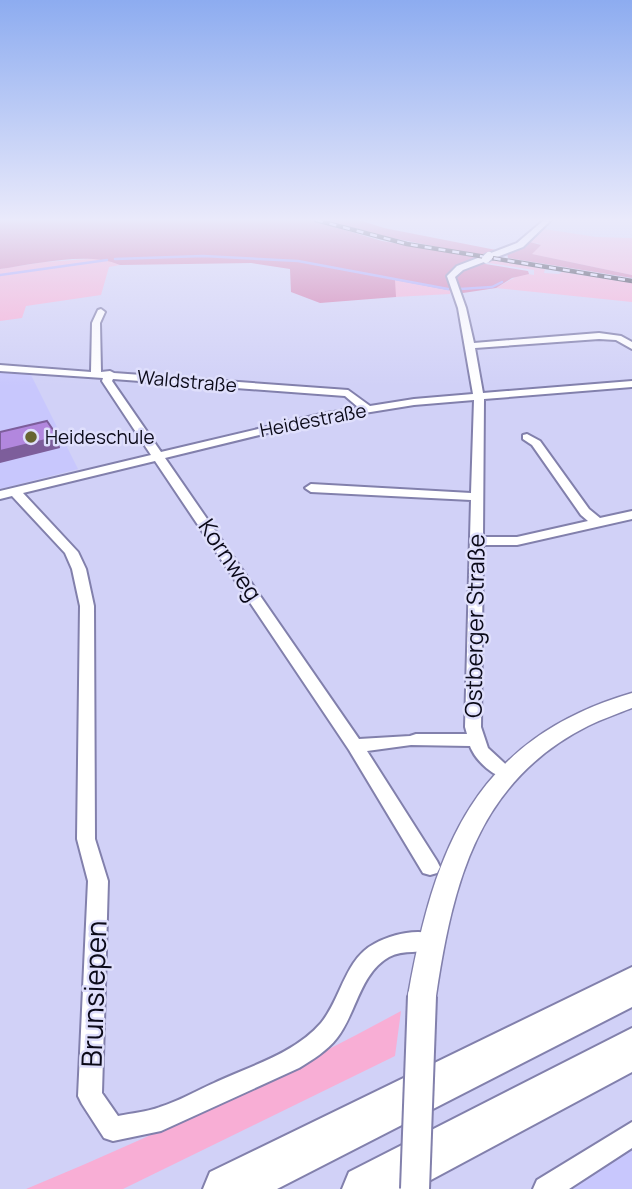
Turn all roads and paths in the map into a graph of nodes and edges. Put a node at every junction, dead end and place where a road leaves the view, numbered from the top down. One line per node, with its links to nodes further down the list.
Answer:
1 (452, 275): 5 (street, Ostberger Straße)
2 (101, 312): 8 (street, Kornweg)
3 (632, 336): 4 (street)
4 (618, 338): 5 (street); 6 (street)
5 (471, 346): 10 (street, Ostberger Straße)
6 (632, 346)
7 (0, 368): 8 (street, Waldstraße)
8 (103, 374): 11 (street, Waldstraße); 13 (street, Kornweg)
9 (632, 384): 10 (street, Heidestraße)
10 (479, 397): 11 (street, Heidestraße); 16 (street, Ostberger Straße)
11 (367, 409): 13 (street, Heidestraße)
12 (527, 437): 18 (street)
13 (159, 454): 15 (street, Heidestraße); 22 (street, Kornweg)
14 (310, 488): 16 (street)
15 (7, 493): 25 (street, Brunsiepen)
16 (477, 497): 19 (street, Ostberger Straße)
17 (632, 515): 18 (street)
18 (598, 523): 19 (street)
19 (476, 541): 21 (street, Ostberger Straße)
20 (632, 699): 23 (street)
21 (475, 740): 22 (street); 23 (street, Ostberger Straße)
22 (355, 746): 24 (street, Kornweg)
23 (505, 772): 25 (street)
24 (430, 867)
25 (429, 942): 31 (street, bridge)
26 (632, 986): 29 (highway)
27 (632, 1049): 30 (highway)
28 (632, 1135): 32 (street)
29 (227, 1189)
30 (366, 1189)
31 (415, 1189)
32 (545, 1189)

